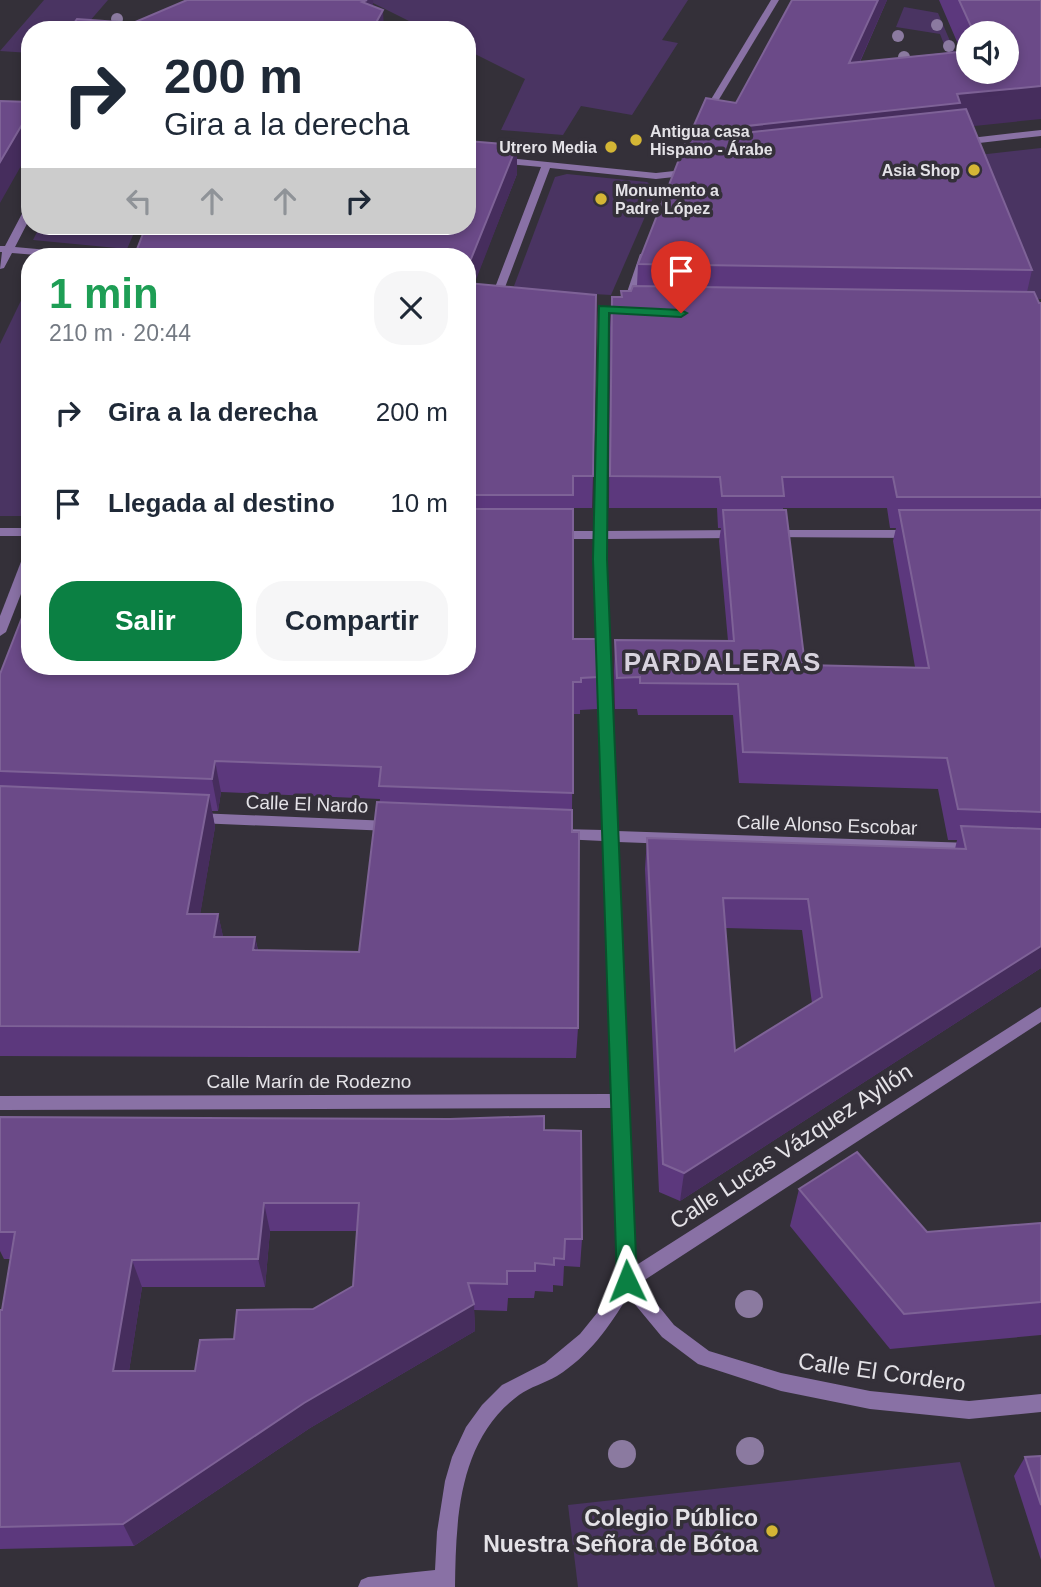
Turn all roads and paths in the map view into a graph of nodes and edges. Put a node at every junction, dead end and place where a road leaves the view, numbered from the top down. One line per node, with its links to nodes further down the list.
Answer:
1 (775, 0): 2 (street)
2 (697, 129)
3 (1041, 133): 4 (street)
4 (953, 143)
5 (476, 158): 7 (street)
6 (681, 163): 9 (street)
7 (547, 166): 9 (street); 15 (street)
8 (701, 171): 9 (street)
9 (676, 174): 10 (street)
10 (669, 190)
11 (21, 222): 12 (street)
12 (4, 249): 14 (street)
13 (647, 249): 16 (street)
14 (0, 266)
15 (509, 299)
16 (626, 311): 17 (street); 22 (street)
17 (639, 312)
18 (0, 532): 19 (street)
19 (21, 532)
20 (930, 534): 22 (street)
21 (547, 535): 22 (street)
22 (601, 535): 28 (street)
23 (21, 577): 24 (street)
24 (0, 632)
25 (180, 817): 26 (street, Calle El Nardo)
26 (403, 827)
27 (541, 833): 28 (street)
28 (612, 836): 29 (street, Calle Alonso Escobar); 31 (street)
29 (985, 850)
30 (1041, 1014): 33 (street, Calle Lucas Vázquez Ayllón)
31 (619, 1101): 32 (street, Calle Marín de Rodezno); 33 (street)
32 (0, 1103)
33 (627, 1281): 34 (street, Calle El Cordero); 35 (street, Calle Lucas Vázquez Ayllón)
34 (1041, 1403)
35 (445, 1583): 36 (street, Calle Lucas Vázquez Ayllón)
36 (368, 1587)

